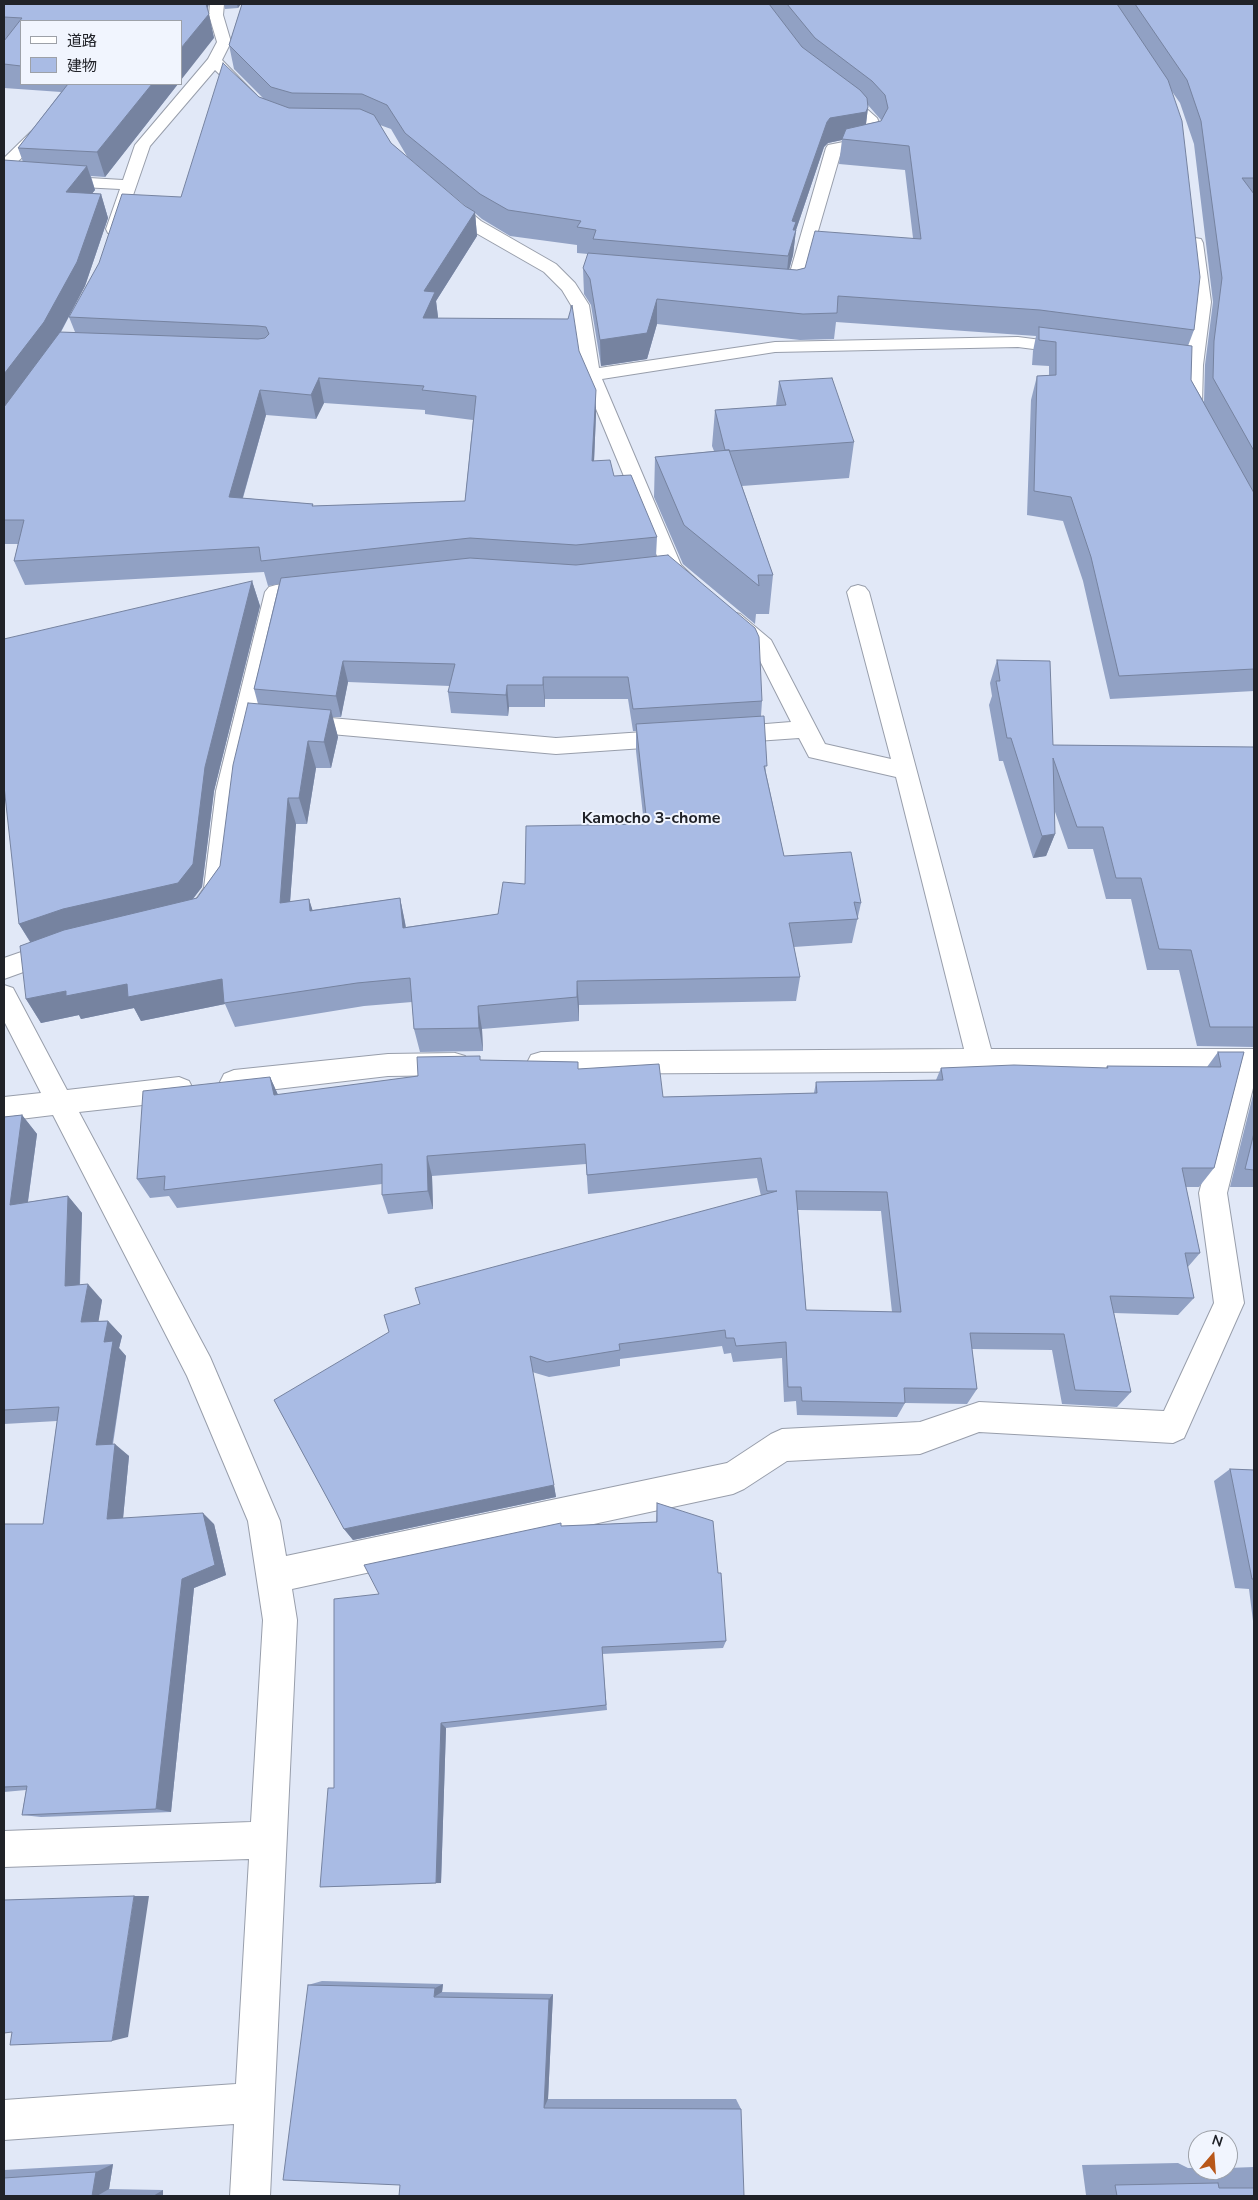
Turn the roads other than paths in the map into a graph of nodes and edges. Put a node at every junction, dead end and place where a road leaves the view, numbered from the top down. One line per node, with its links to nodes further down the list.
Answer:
1 (211, 12): 2 (street); 3 (street)
2 (235, 13)
3 (214, 61): 6 (street); 9 (street)
4 (827, 83): 15 (street)
5 (87, 85): 7 (street)
6 (263, 109)
7 (4, 166)
8 (4, 178): 9 (street)
9 (128, 185): 12 (street)
10 (438, 193): 13 (street)
11 (1193, 224): 18 (street)
12 (108, 246)
13 (550, 268): 14 (street); 19 (street)
14 (580, 271)
15 (765, 287)
16 (1086, 351): 19 (street)
17 (1174, 362): 18 (street)
18 (1194, 365): 20 (street)
19 (591, 375): 24 (street)
20 (1212, 438)
21 (336, 586): 23 (street)
22 (858, 592): 25 (street)
23 (261, 720): 24 (street); 26 (street)
24 (806, 729): 25 (street)
25 (906, 771): 31 (street)
26 (188, 917)
27 (76, 943): 28 (street)
28 (4, 969)
29 (4, 996): 34 (street)
30 (1251, 1059): 31 (street); 36 (street)
31 (980, 1060): 33 (street)
32 (477, 1064): 34 (street)
33 (517, 1064)
34 (62, 1102): 35 (street); 36 (street)
35 (4, 1109)
36 (273, 1576): 37 (street)
37 (269, 1840): 38 (street); 39 (street)
38 (4, 1849)
39 (255, 2103): 40 (street); 41 (street)
40 (4, 2120)
41 (250, 2196)

